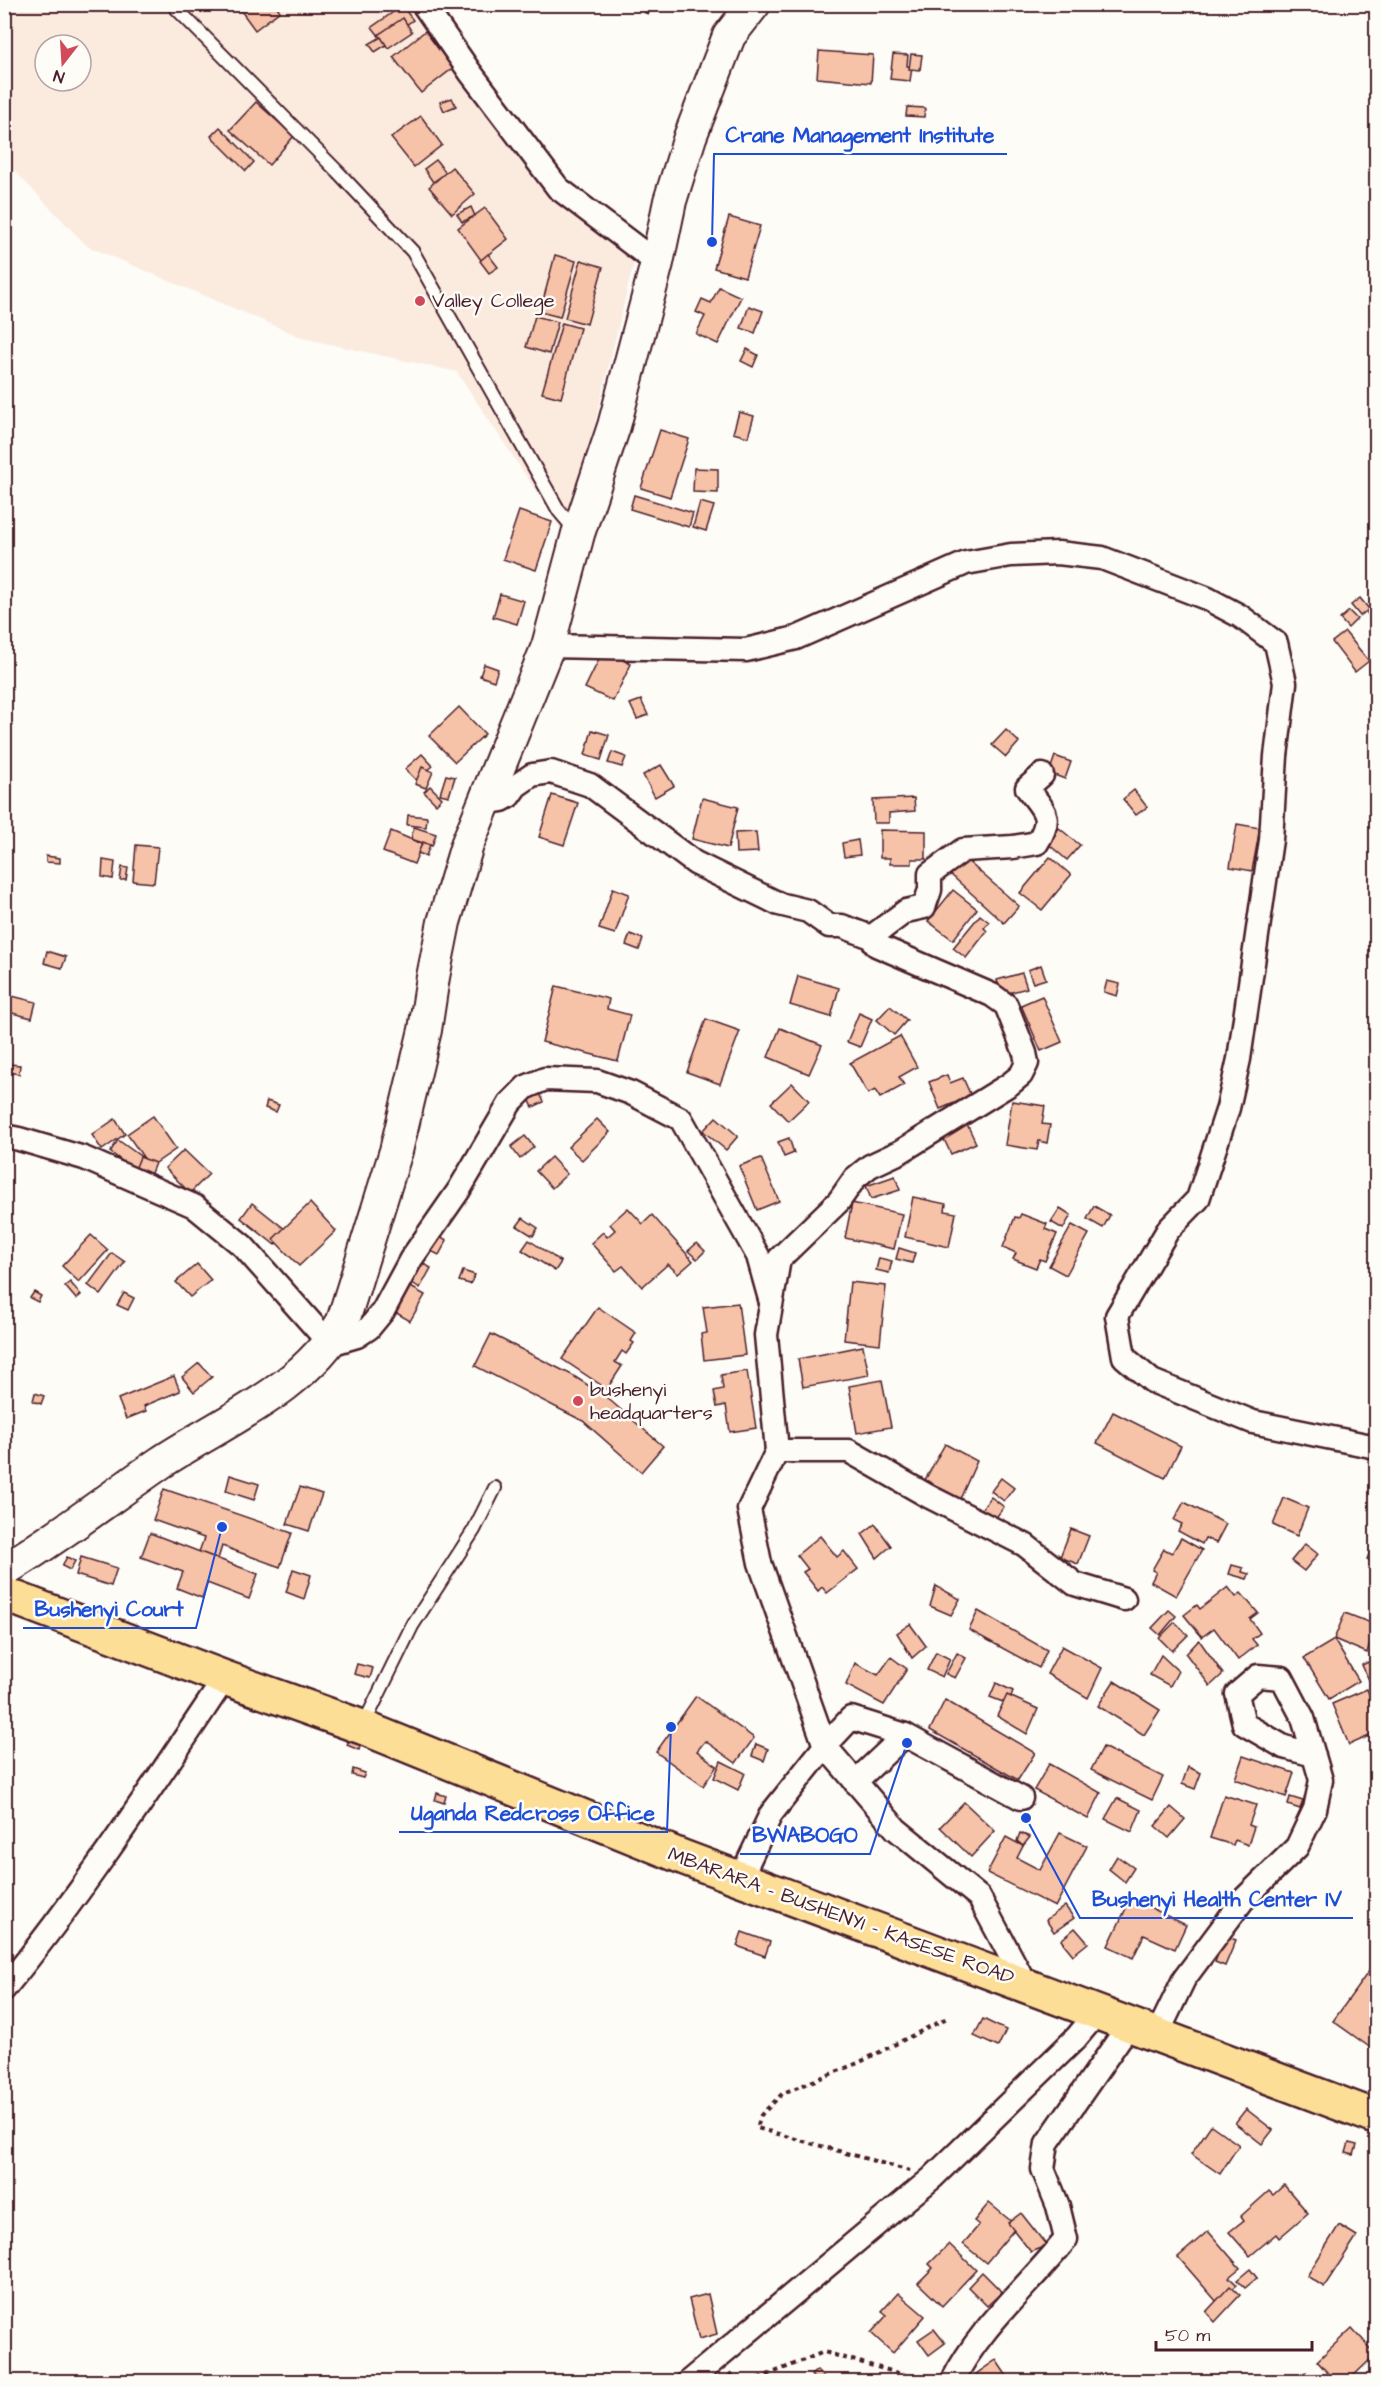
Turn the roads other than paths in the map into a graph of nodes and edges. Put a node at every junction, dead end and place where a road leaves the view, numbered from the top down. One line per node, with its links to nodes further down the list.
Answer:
1 (172, 4): 5 (lane)
2 (423, 4): 4 (street)
3 (754, 4): 4 (main road)
4 (657, 263): 5 (main road)
5 (578, 534): 6 (main road)
6 (548, 646): 8 (main road); 13 (street)
7 (1042, 775): 9 (street)
8 (484, 803): 9 (street); 12 (main road)
9 (871, 937): 11 (street)
10 (4, 1136): 12 (street)
11 (772, 1302): 12 (street); 14 (street)
12 (330, 1344): 16 (main road)
13 (1377, 1447)
14 (777, 1452): 18 (street); 22 (street)
15 (495, 1488): 20 (lane)
16 (4, 1570)
17 (4, 1594): 19 (main road, MBARARA - BUSHENYI - KASESE ROAD)
18 (1124, 1599)
19 (225, 1678): 20 (main road, MBARARA - BUSHENYI - KASESE ROAD); 28 (street)
20 (362, 1727): 26 (main road, MBARARA - BUSHENYI - KASESE ROAD)
21 (905, 1735): 22 (street); 24 (street); 25 (street)
22 (825, 1746): 24 (street); 26 (street)
23 (1314, 1755): 30 (street)
24 (855, 1782): 27 (street)
25 (1021, 1798)
26 (740, 1879): 27 (main road, MBARARA - BUSHENYI - KASESE ROAD)
27 (1026, 1985): 29 (main road, MBARARA - BUSHENYI - KASESE ROAD)
28 (4, 1989)
29 (1097, 2013): 30 (main road, MBARARA - BUSHENYI - KASESE ROAD); 32 (street)
30 (1143, 2030): 31 (main road, MBARARA - BUSHENYI - KASESE ROAD); 33 (street)
31 (1377, 2117)
32 (688, 2382)
33 (952, 2382)

